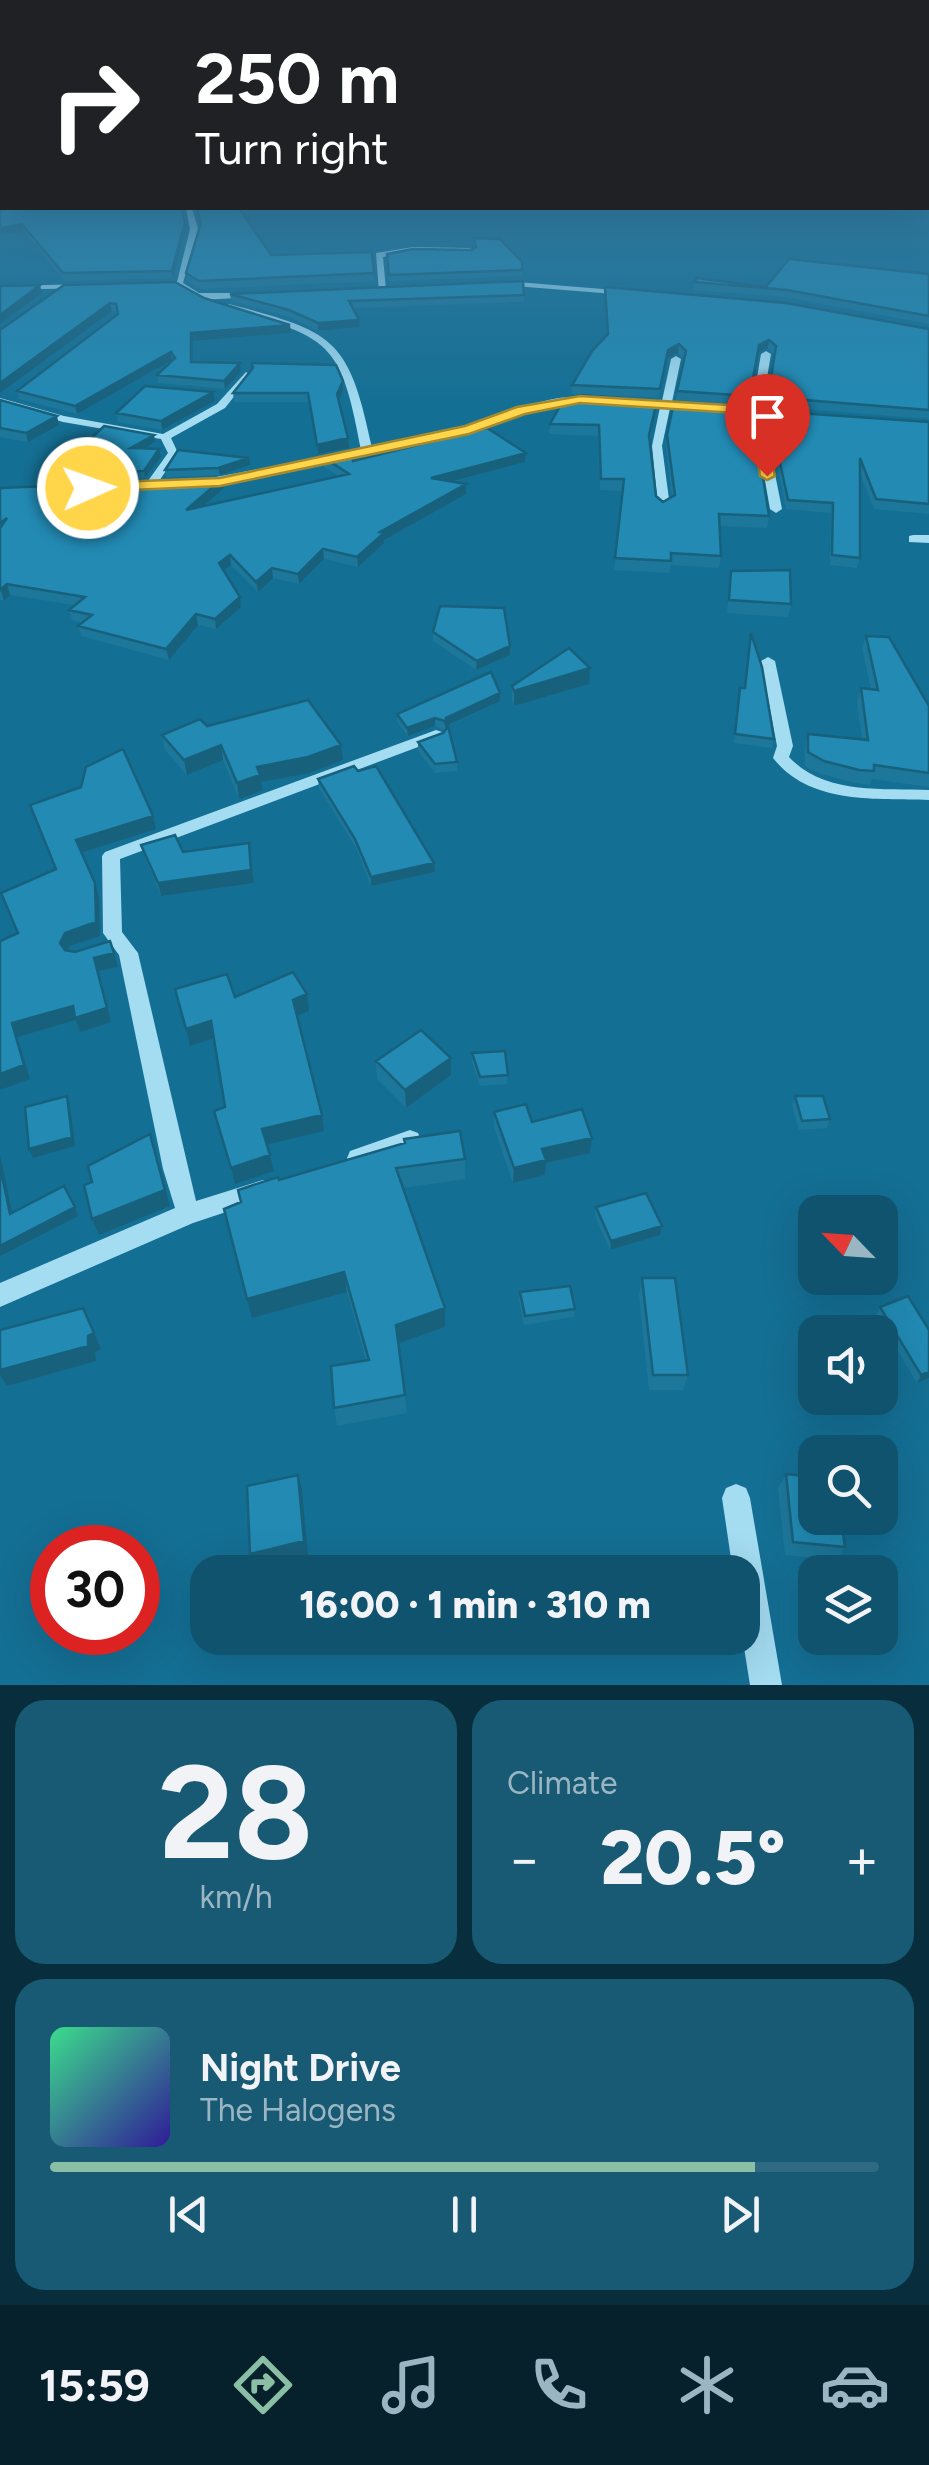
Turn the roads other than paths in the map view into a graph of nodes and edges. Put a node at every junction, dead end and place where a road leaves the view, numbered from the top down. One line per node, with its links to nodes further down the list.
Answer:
1 (188, 251): 4 (street)
2 (403, 251): 10 (street)
3 (160, 284): 4 (street)
4 (179, 284): 15 (street)
5 (496, 284): 13 (street)
6 (64, 285): 7 (street); 8 (street); 14 (street)
7 (103, 287)
8 (0, 288)
9 (401, 289): 10 (street)
10 (382, 290): 11 (street)
11 (364, 291)
12 (274, 294): 15 (street)
13 (646, 294)
14 (51, 295)
15 (194, 296): 29 (street)
16 (766, 354): 26 (street)
17 (676, 358): 25 (street)
18 (246, 375): 21 (street)
19 (18, 391): 23 (street)
20 (214, 395): 21 (street)
21 (231, 396): 28 (street)
22 (598, 400): 29 (street)
23 (2, 402): 28 (street)
24 (614, 402): 25 (street)
25 (666, 404): 26 (street); 34 (street)
26 (757, 410): 27 (street); 35 (street)
27 (814, 415)
28 (166, 436): 32 (street)
29 (366, 452): 31 (street)
30 (168, 484): 32 (street)
31 (186, 484)
32 (151, 485): 33 (street)
33 (132, 486)
34 (664, 507)
35 (776, 510)
36 (913, 539): 37 (street)
37 (929, 539)
38 (768, 662): 40 (street)
39 (436, 735): 41 (street)
40 (929, 795)
41 (119, 941): 42 (street); 46 (street)
42 (92, 950)
43 (410, 1140): 44 (street)
44 (339, 1164)
45 (286, 1182): 46 (street)
46 (188, 1214): 47 (street)
47 (0, 1296)
48 (736, 1498): 49 (street)
49 (766, 1685)

